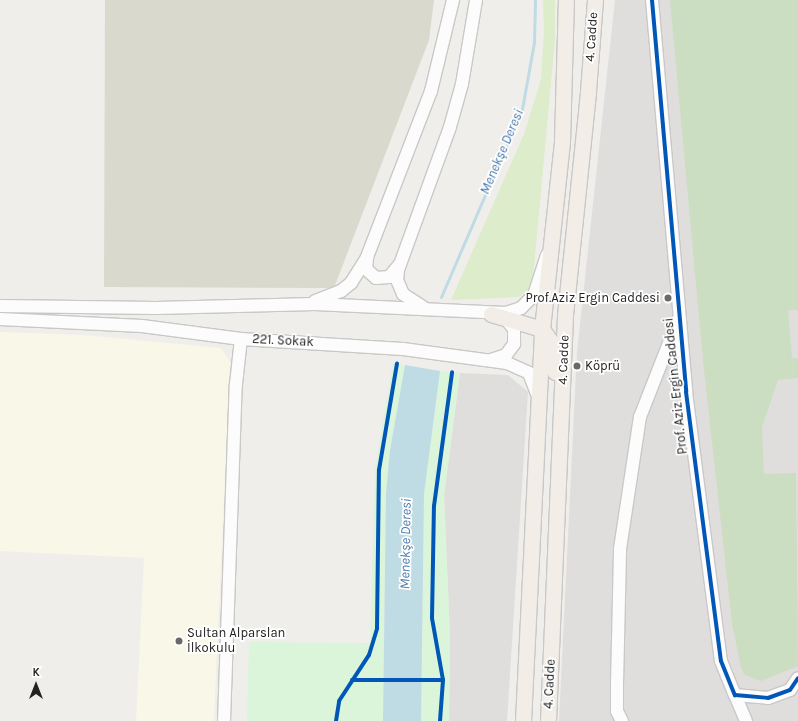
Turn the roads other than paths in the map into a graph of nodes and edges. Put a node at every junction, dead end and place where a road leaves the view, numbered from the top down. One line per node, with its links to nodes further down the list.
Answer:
1 (453, 0): 9 (street)
2 (476, 0): 10 (street)
3 (566, 0): 8 (main road, 4. Cadde)
4 (595, 0): 7 (main road, 4. Cadde)
5 (605, 0): 7 (main road)
6 (652, 0): 17 (street, Prof. Aziz Ergin Caddesi)
7 (590, 77): 22 (main road, 4. Cadde)
8 (549, 252): 14 (street); 18 (main road, 4. Cadde)
9 (367, 257): 10 (street); 11 (street)
10 (399, 265): 13 (street)
11 (303, 304): 12 (street); 13 (street)
12 (0, 306)
13 (434, 310): 14 (street)
14 (491, 314): 16 (main road)
15 (0, 319): 19 (street, 221. Sokak)
16 (506, 319): 18 (main road); 20 (street)
17 (678, 319): 24 (street, Prof. Aziz Ergin Caddesi); 28 (street)
18 (542, 329): 21 (main road, 4. Cadde); 22 (main road)
19 (241, 339): 20 (street, 221. Sokak); 25 (street)
20 (490, 360): 21 (street, 221. Sokak)
21 (538, 405): 26 (main road, 4. Cadde)
22 (561, 419): 27 (main road, 4. Cadde)
23 (798, 678): 24 (street)
24 (735, 695): 29 (street, Prof. Aziz Ergin Caddesi)
25 (224, 721)
26 (523, 721)
27 (548, 721)
28 (622, 721)
29 (746, 721)

